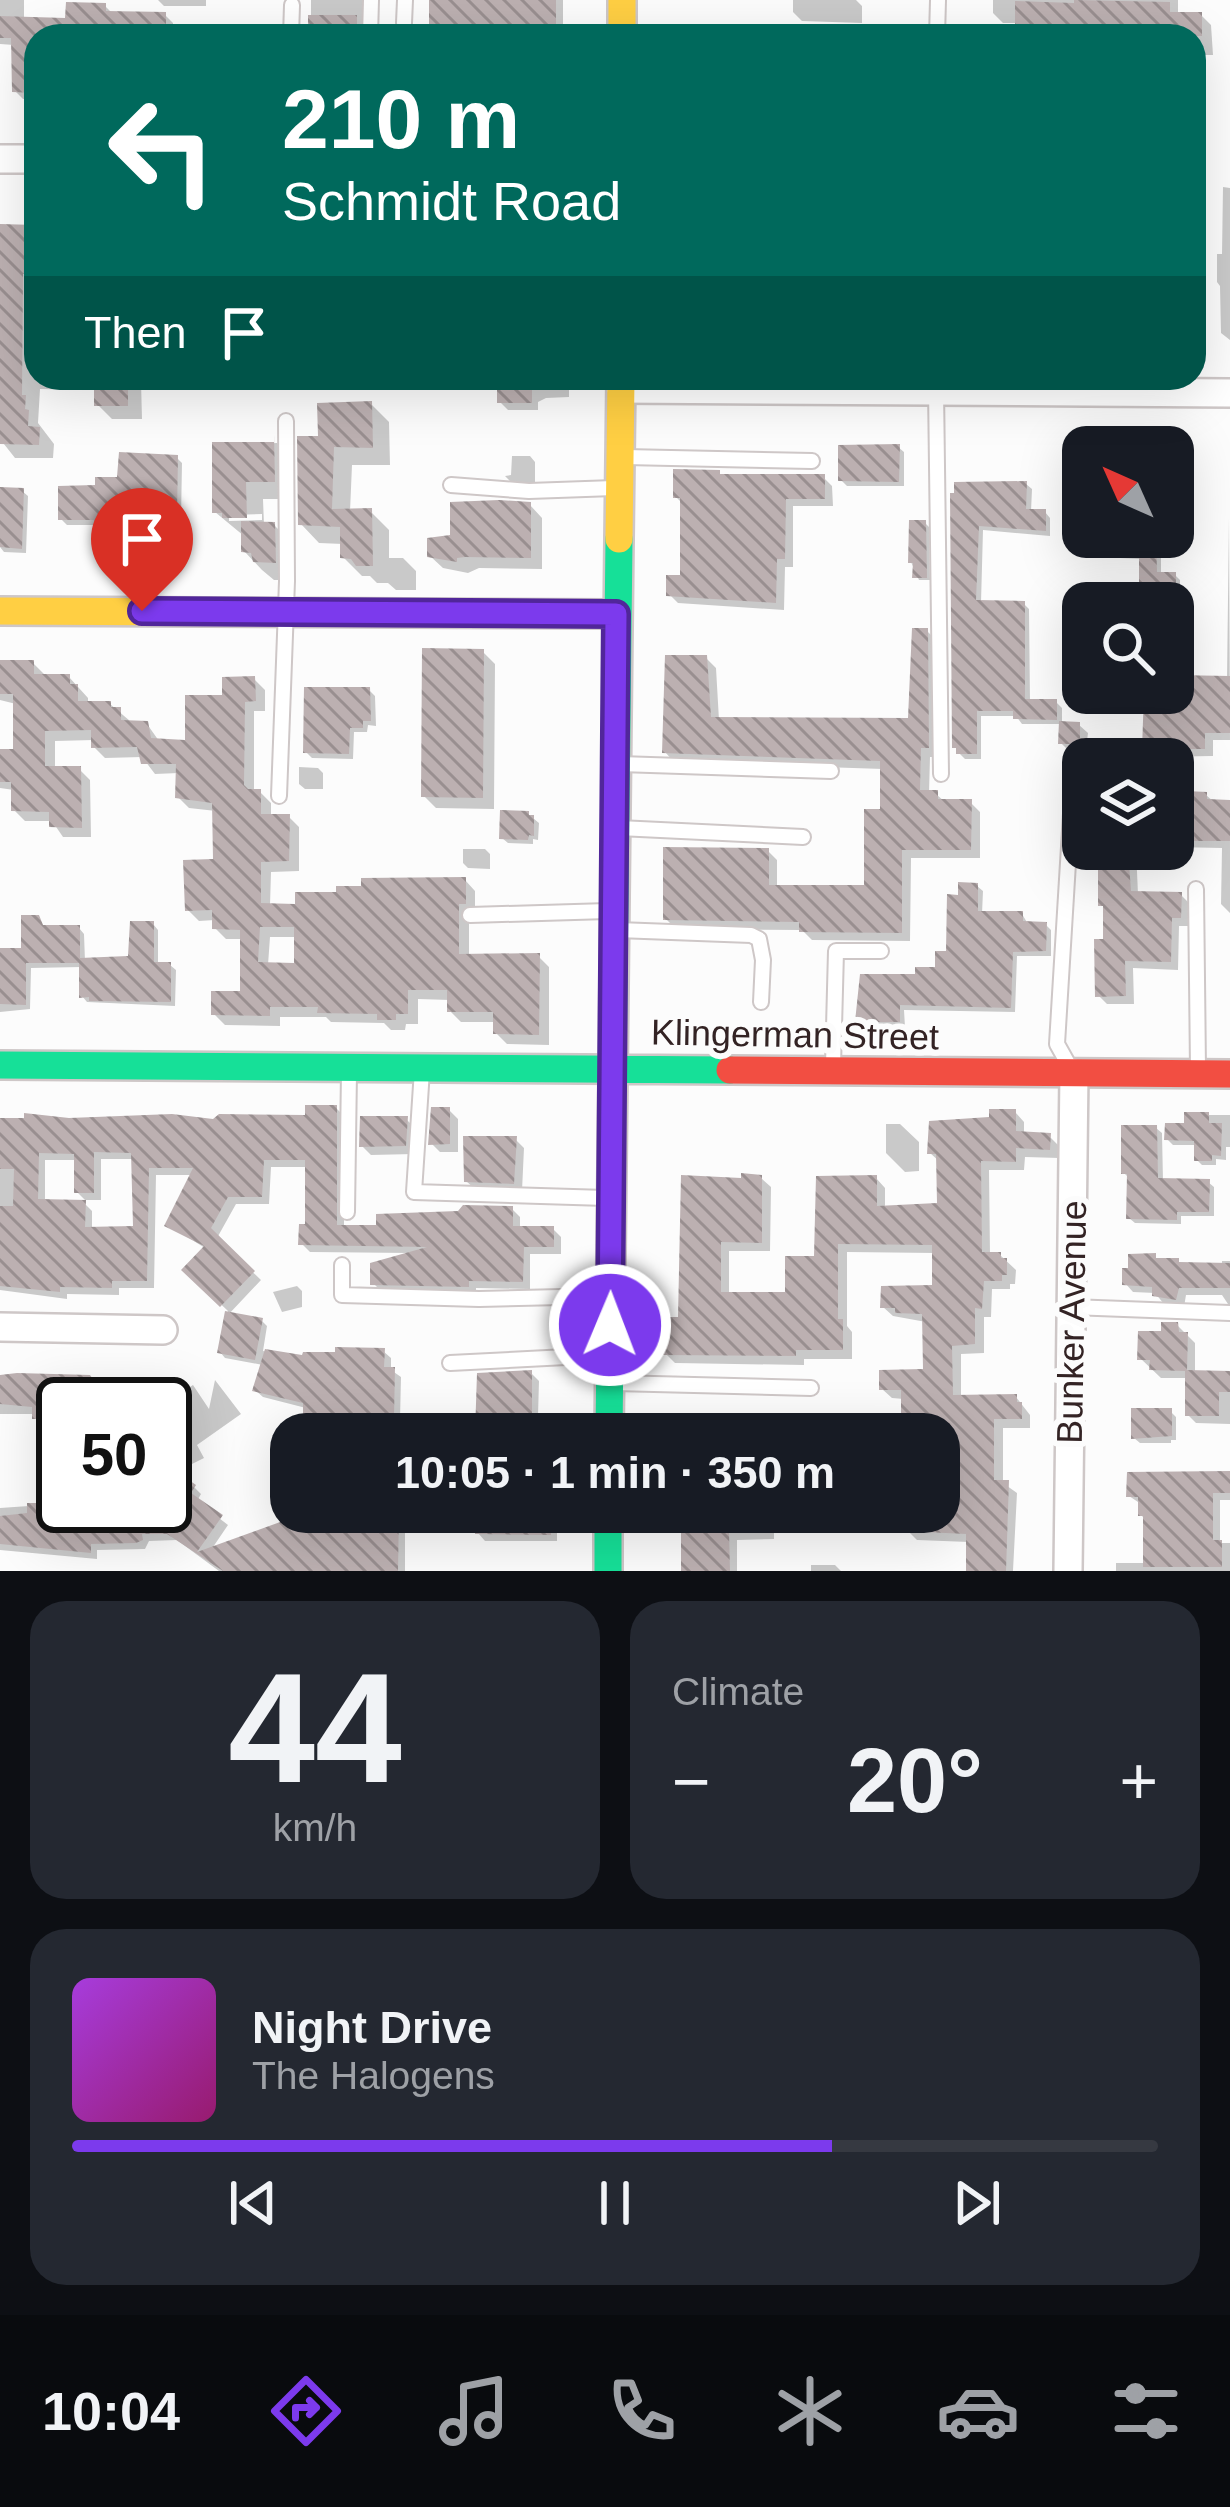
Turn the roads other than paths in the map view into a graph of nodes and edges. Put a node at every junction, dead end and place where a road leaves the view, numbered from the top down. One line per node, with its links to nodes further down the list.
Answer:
1 (405, 0): 3 (lane)
2 (292, 5): 4 (lane)
3 (404, 23)
4 (291, 24)
5 (621, 390): 8 (street)
6 (937, 390): 17 (lane)
7 (286, 421): 13 (lane)
8 (620, 458): 9 (lane); 11 (street)
9 (812, 461)
10 (452, 485): 11 (lane)
11 (619, 487): 14 (street)
12 (0, 610): 13 (street)
13 (285, 612): 14 (street); 18 (lane)
14 (616, 614): 15 (street)
15 (614, 764): 16 (lane); 19 (street)
16 (831, 771)
17 (941, 775)
18 (279, 796)
19 (614, 827): 20 (lane); 24 (street)
20 (803, 837)
21 (1068, 870): 32 (lane)
22 (1196, 890): 33 (lane)
23 (470, 915): 24 (lane)
24 (613, 921): 26 (lane); 30 (street)
25 (880, 951): 31 (lane)
26 (761, 1002)
27 (0, 1065): 28 (street, Klingerman Street)
28 (350, 1067): 29 (street, Klingerman Street); 36 (lane)
29 (422, 1067): 30 (street, Klingerman Street); 35 (lane)
30 (612, 1068): 31 (street, Klingerman Street); 35 (street)
31 (833, 1071): 32 (street, Klingerman Street)
32 (1074, 1073): 33 (street, Klingerman Street); 39 (street, Bunker Avenue)
33 (1198, 1074): 34 (street, Klingerman Street)
34 (1230, 1074)
35 (611, 1198): 38 (street)
36 (347, 1212)
37 (342, 1265): 38 (lane)
38 (610, 1296): 43 (street)
39 (1071, 1307): 40 (lane); 50 (street, Bunker Avenue)
40 (1230, 1313)
41 (0, 1327): 42 (street)
42 (164, 1330)
43 (610, 1354): 44 (lane); 45 (street)
44 (450, 1364)
45 (609, 1383): 46 (lane); 47 (street)
46 (811, 1388)
47 (609, 1413)
48 (608, 1533): 49 (street)
49 (608, 1571)
50 (1068, 1571)

